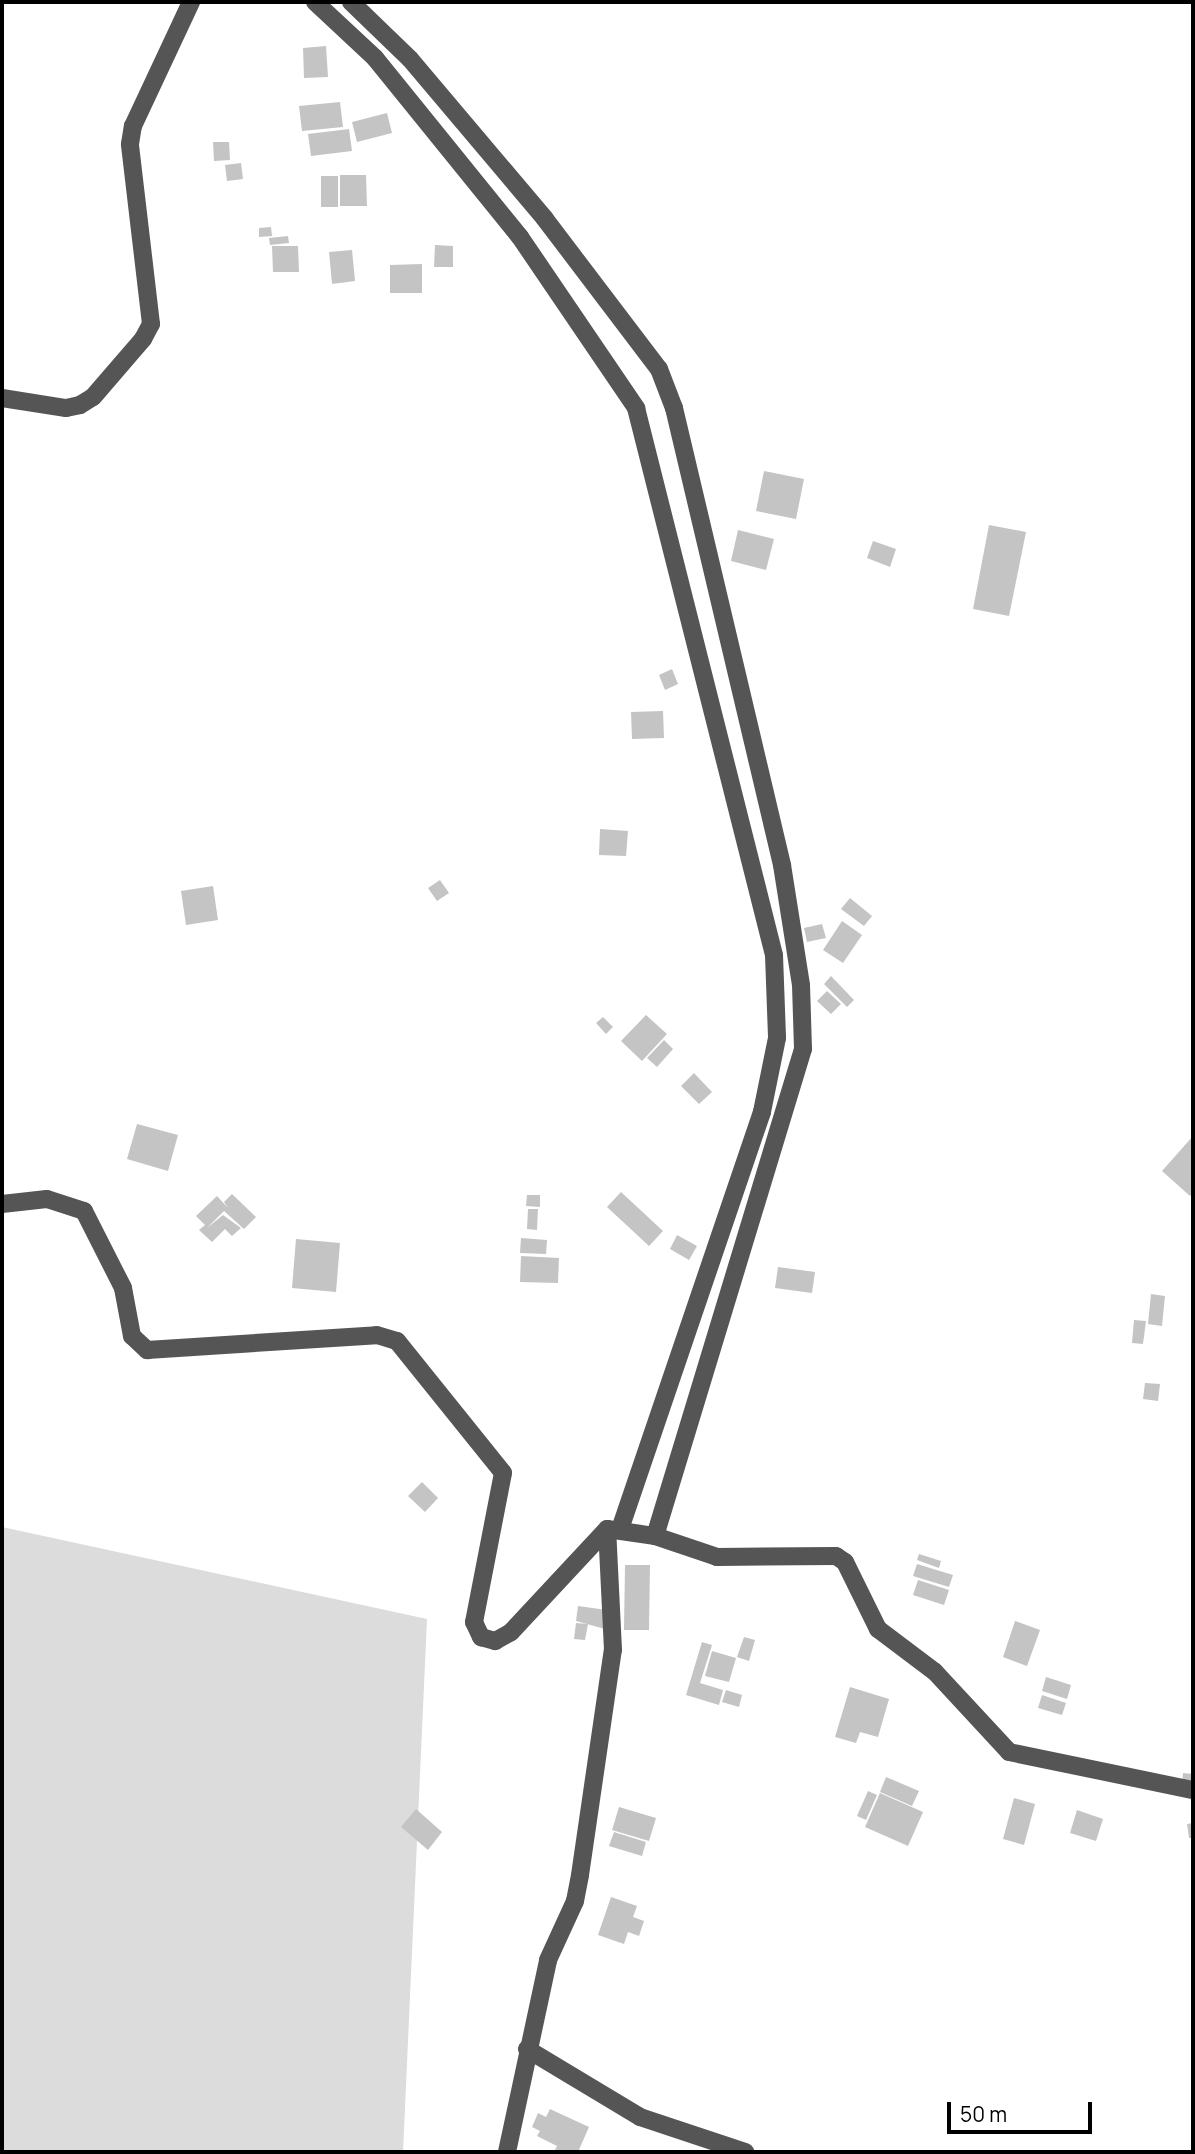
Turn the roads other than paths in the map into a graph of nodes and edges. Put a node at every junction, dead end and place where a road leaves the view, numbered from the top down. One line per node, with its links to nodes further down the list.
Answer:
1 (191, 2): 6 (street)
2 (315, 2): 5 (street)
3 (351, 2): 4 (street)
4 (545, 219): 5 (street); 9 (street)
5 (520, 237): 8 (street)
6 (2, 398)
7 (2, 1204): 8 (street)
8 (614, 1529): 9 (street); 11 (street)
9 (656, 1535): 10 (street)
10 (1193, 1790)
11 (527, 2049): 12 (street); 13 (street)
12 (507, 2152)
13 (745, 2152)

